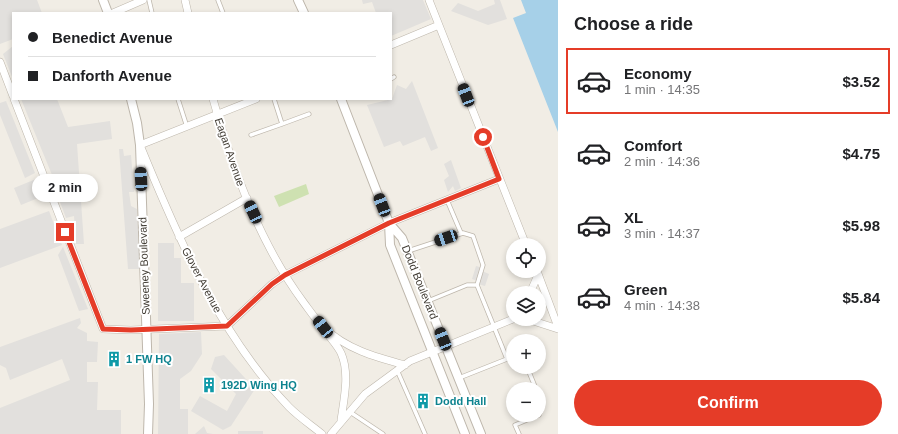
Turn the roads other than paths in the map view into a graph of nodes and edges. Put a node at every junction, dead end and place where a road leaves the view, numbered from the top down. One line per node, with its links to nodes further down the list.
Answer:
1 (104, 0): 8 (street)
2 (143, 0): 9 (street)
3 (148, 0): 10 (lane)
4 (184, 0): 11 (street)
5 (218, 0): 12 (lane)
6 (298, 0): 13 (street)
7 (429, 0): 14 (street)
8 (108, 12)
9 (115, 12)
10 (152, 12)
11 (188, 12)
12 (223, 12)
13 (304, 12)
14 (439, 25): 15 (street); 31 (street)
15 (392, 45)
16 (0, 62): 17 (street)
17 (12, 93)
18 (15, 100): 49 (street)
19 (131, 100): 30 (street, Sweeney Boulevard)
20 (178, 100): 28 (lane)
21 (213, 100): 25 (street, Eagan Avenue)
22 (252, 100): 25 (street)
23 (274, 100): 27 (lane)
24 (341, 100): 34 (street, Dodd Boulevard)
25 (217, 114): 28 (street); 32 (street, Eagan Avenue)
26 (309, 114): 27 (lane)
27 (282, 124): 29 (lane)
28 (187, 127): 30 (street)
29 (251, 135)
30 (140, 146): 36 (street, Glover Avenue); 49 (street, Sweeney Boulevard)
31 (499, 179): 33 (street); 37 (street)
32 (247, 198): 36 (street); 39 (street, Eagan Avenue)
33 (448, 200): 34 (street); 35 (lane)
34 (389, 223): 38 (street, Dodd Boulevard); 39 (street); 51 (street, Dodd Boulevard)
35 (461, 234): 38 (lane); 41 (lane)
36 (179, 237): 45 (street, Glover Avenue)
37 (523, 238)
38 (408, 252): 42 (street, Dodd Boulevard)
39 (285, 275): 45 (street); 46 (street, Eagan Avenue)
40 (539, 278): 48 (street)
41 (477, 285): 42 (lane); 47 (lane)
42 (428, 301): 50 (street, Dodd Boulevard)
43 (506, 322): 47 (street)
44 (546, 325): 48 (street)
45 (227, 326): 49 (street); 61 (street, Glover Avenue)
46 (323, 327): 54 (street, Eagan Avenue); 58 (street, Eagan Avenue)
47 (493, 327): 50 (street); 52 (lane)
48 (558, 328)
49 (146, 329): 60 (street, Sweeney Boulevard)
50 (446, 346): 51 (street); 56 (street, Dodd Boulevard)
51 (432, 351): 54 (street); 65 (street, Dodd Boulevard)
52 (506, 357)
53 (506, 359): 56 (lane)
54 (405, 365): 55 (street)
55 (397, 370): 57 (street); 64 (lane)
56 (459, 378): 66 (street, Dodd Boulevard)
57 (349, 411): 58 (street); 63 (lane)
58 (341, 420): 62 (street)
59 (522, 422): 67 (lane)
60 (148, 434)
61 (322, 434)
62 (331, 434)
63 (383, 434)
64 (425, 434)
65 (465, 434)
66 (481, 434)
67 (519, 434)

